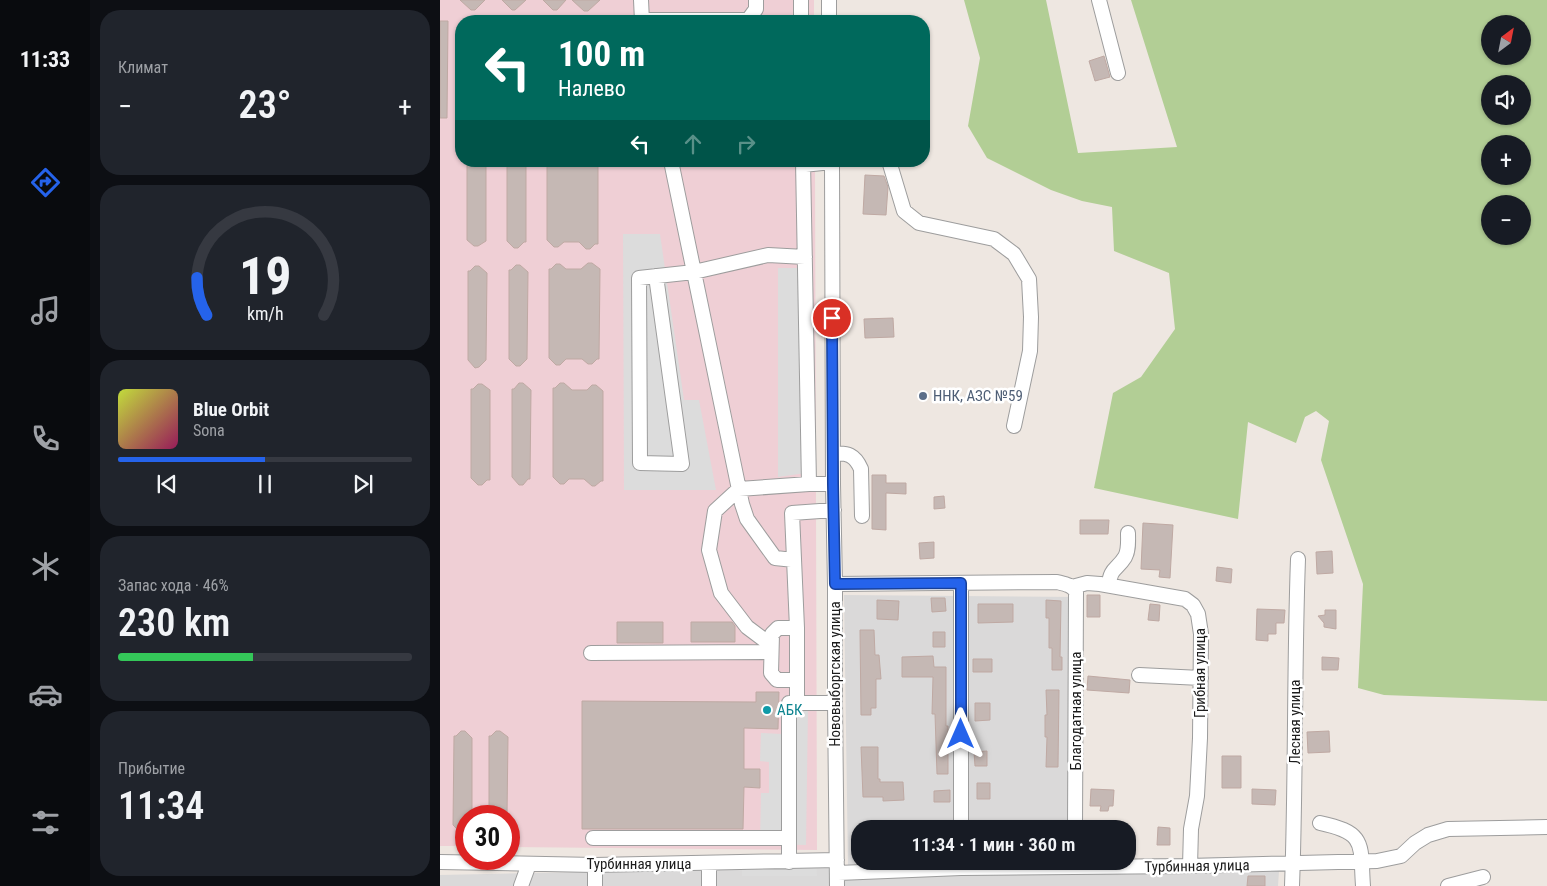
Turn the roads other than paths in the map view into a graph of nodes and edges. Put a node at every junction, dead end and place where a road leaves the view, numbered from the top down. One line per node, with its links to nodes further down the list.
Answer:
1 (642, 0): 6 (street)
2 (756, 0): 7 (street)
3 (801, 0): 8 (street)
4 (829, 0): 9 (street)
5 (1099, 0): 10 (street)
6 (642, 15)
7 (752, 15)
8 (801, 15)
9 (829, 15)
10 (1118, 73)
11 (672, 167): 16 (street)
12 (803, 167): 15 (street)
13 (832, 167): 19 (street, Нововыборгская улица)
14 (891, 167): 18 (street)
15 (805, 257): 16 (street); 20 (street)
16 (694, 272): 17 (street); 22 (street)
17 (656, 276): 17 (street)
18 (1014, 426)
19 (833, 454): 21 (street, Нововыборгская улица); 24 (street)
20 (808, 484): 21 (street); 22 (street)
21 (833, 484): 23 (street, Нововыборгская улица)
22 (739, 489): 27 (street); 33 (street)
23 (834, 510): 27 (street); 29 (street, Нововыборгская улица)
24 (862, 516)
25 (1128, 533): 30 (street)
26 (1298, 559): 51 (street, Лесная улица)
27 (794, 560): 32 (street)
28 (961, 583): 29 (street, Грибная улица); 31 (street, Грибная улица); 40 (street)
29 (835, 584): 39 (street, Нововыборгская улица)
30 (1109, 585): 31 (street, Грибная улица); 36 (street, Грибная улица)
31 (1074, 590): 41 (street, Благодатная улица)
32 (797, 628): 33 (street); 37 (street)
33 (771, 648): 34 (street); 37 (street)
34 (591, 653)
35 (1139, 675): 36 (street)
36 (1201, 678): 54 (street, Грибная улица)
37 (797, 680): 38 (street)
38 (797, 703): 39 (street); 45 (street)
39 (835, 703): 56 (street, Нововыборгская улица)
40 (961, 820)
41 (1075, 820)
42 (1320, 823): 48 (street)
43 (1547, 828): 48 (street, Турбинная улица)
44 (593, 838): 45 (street)
45 (789, 838): 47 (street)
46 (440, 862): 50 (street, Турбинная улица)
47 (789, 862): 49 (street, Турбинная улица); 56 (street, Турбинная улица)
48 (1361, 862): 51 (street, Турбинная улица); 62 (street)
49 (709, 863): 52 (street, Турбинная улица); 60 (street)
50 (529, 864): 52 (street, Турбинная улица); 58 (street)
51 (1292, 864): 54 (street, Турбинная улица); 61 (street, Лесная улица)
52 (595, 865): 59 (street)
53 (1136, 866): 54 (street, Турбинная улица)
54 (1190, 866)
55 (884, 870): 56 (street, Турбинная улица)
56 (838, 873)
57 (1483, 877): 63 (street)
58 (522, 886)
59 (595, 886)
60 (709, 886)
61 (1292, 886)
62 (1363, 886)
63 (1448, 886)

